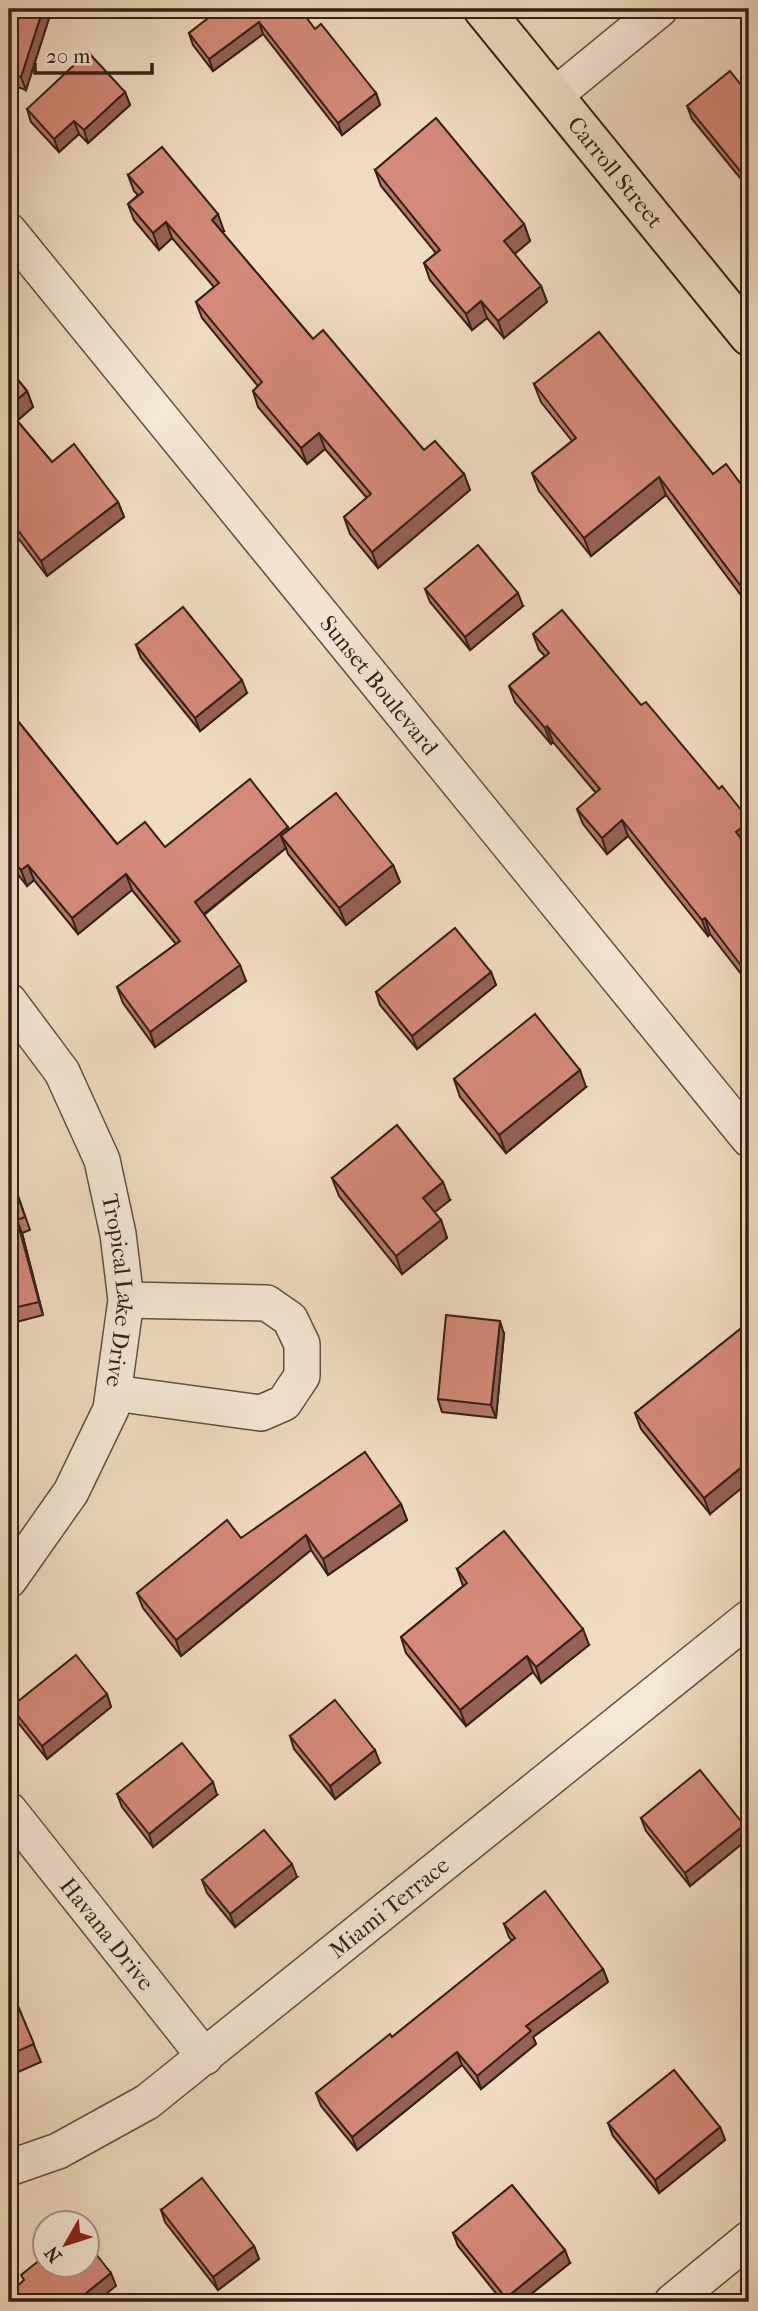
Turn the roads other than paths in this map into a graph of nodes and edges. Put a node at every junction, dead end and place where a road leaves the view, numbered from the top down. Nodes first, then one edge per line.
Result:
1 (483, 9) edge
2 (660, 9) edge
3 (554, 96) junction
4 (9, 230) edge
5 (749, 335) edge
6 (9, 1001) edge
7 (749, 1139) edge
8 (127, 1300) junction
9 (114, 1392) junction
10 (9, 1580) edge
11 (749, 1618) edge
12 (9, 1810) edge
13 (205, 2057) junction
14 (9, 2168) edge
15 (749, 2239) edge
16 (672, 2302) edge

1 - 3 main road, Carroll Street
2 - 3 street
3 - 5 main road, Carroll Street
4 - 7 street, Sunset Boulevard
6 - 8 street, Tropical Lake Drive
8 - 9 street, Tropical Lake Drive
8 - 9 street
9 - 10 street, Tropical Lake Drive
11 - 13 street, Miami Terrace
12 - 13 street, Havana Drive
13 - 14 street, Miami Terrace
15 - 16 street

